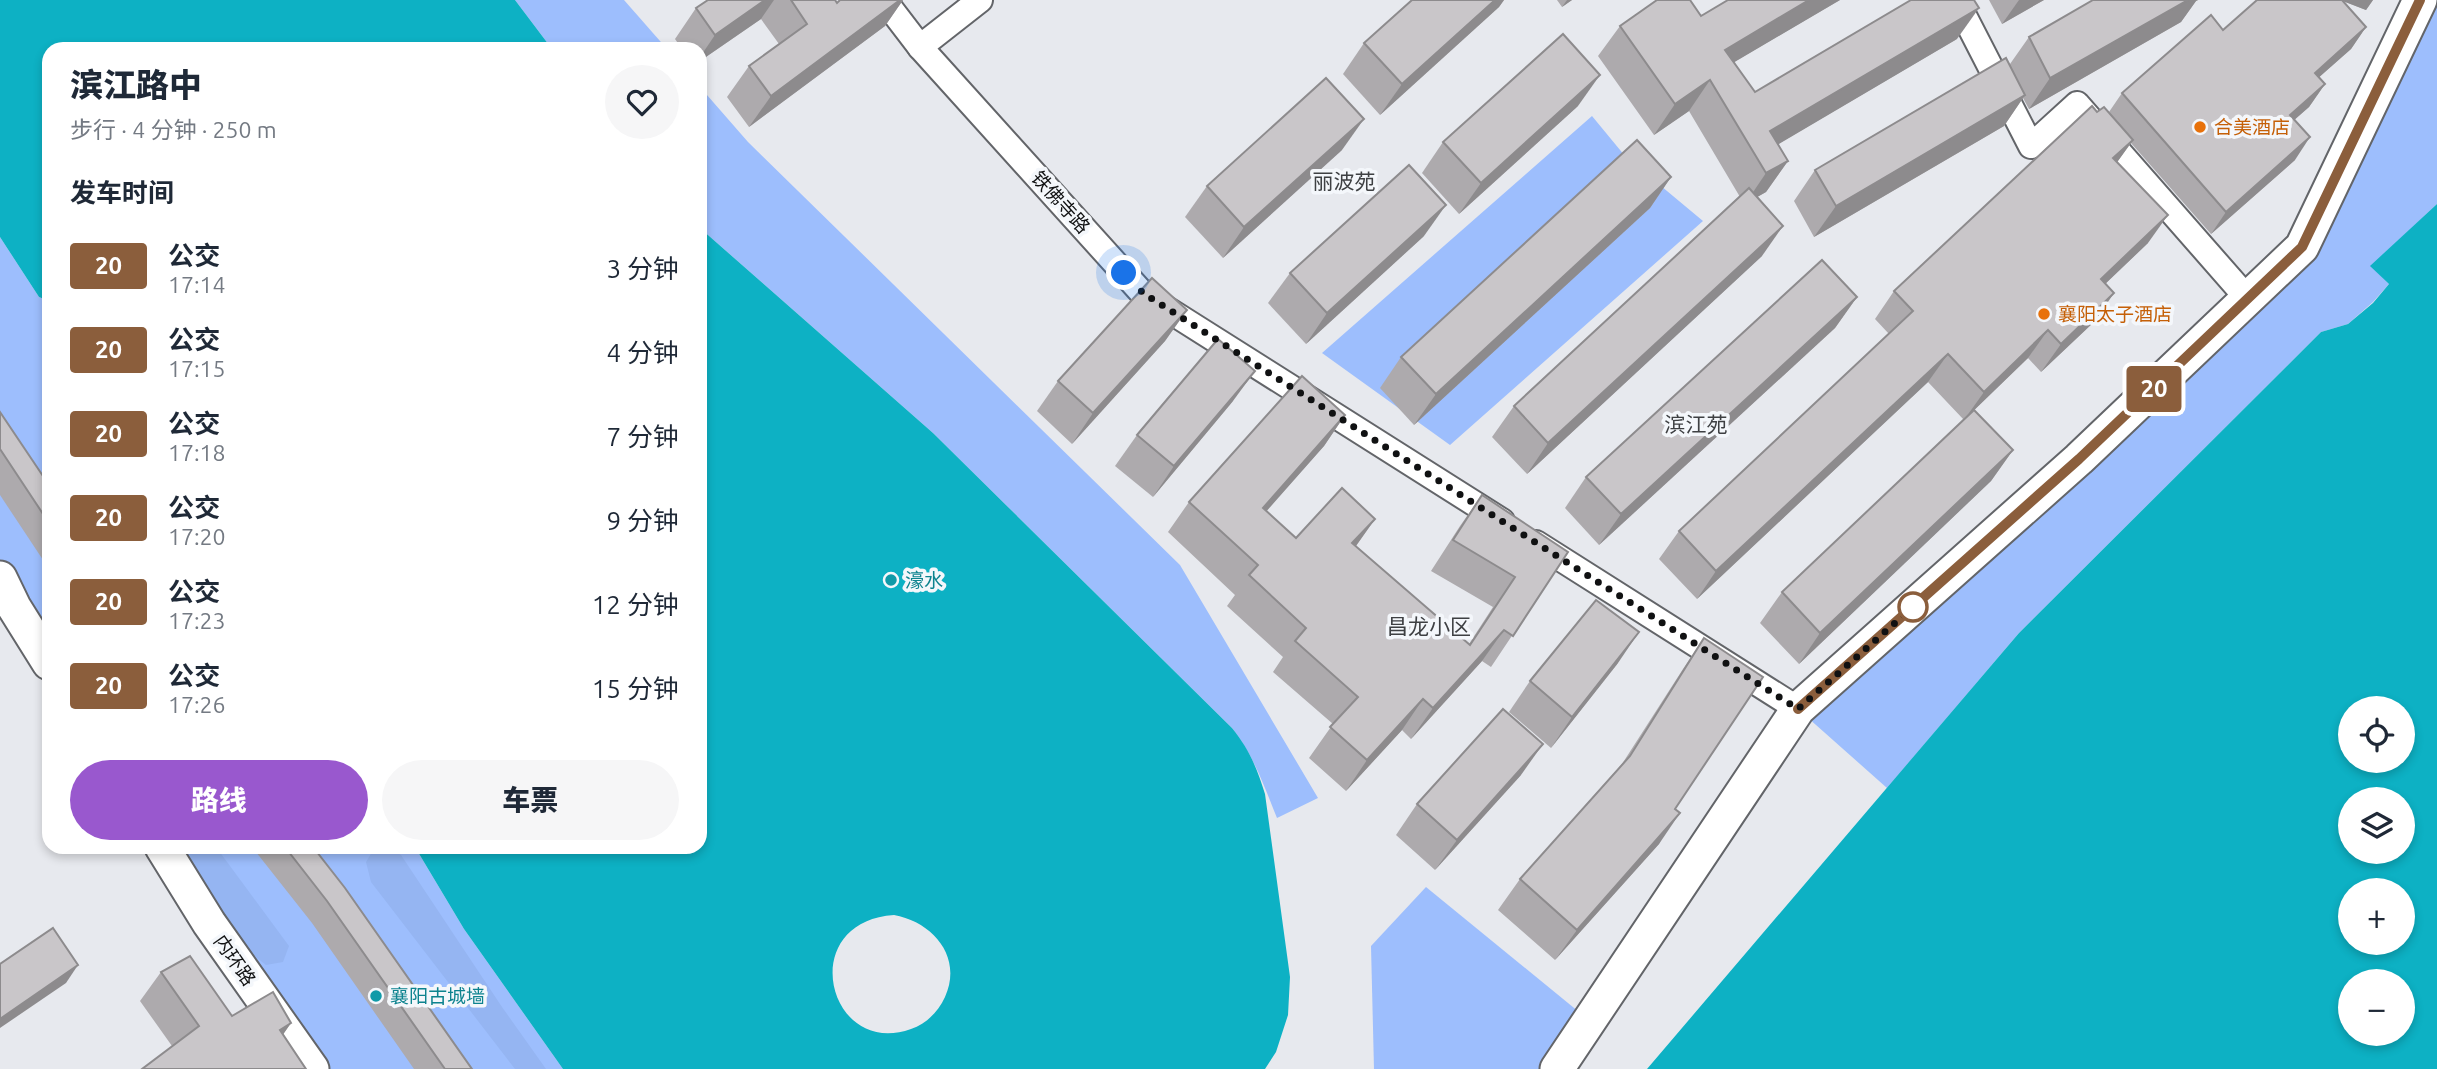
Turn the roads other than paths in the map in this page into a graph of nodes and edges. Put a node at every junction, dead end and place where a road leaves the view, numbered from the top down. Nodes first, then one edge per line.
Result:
1 (884, 0) edge
2 (980, 0) edge
3 (1956, 0) edge
4 (2420, 0) edge
5 (920, 47) junction
6 (2248, 299) junction
7 (0, 578) edge
8 (42, 652) edge
9 (1798, 709) junction
10 (166, 854) edge
11 (312, 1069) edge
12 (1557, 1069) edge

1 - 5 street, 铁佛寺路
2 - 5 street
3 - 6 street
4 - 6 street
5 - 9 street, 铁佛寺路
6 - 9 street
7 - 8 street
9 - 12 street
10 - 11 street, 内环路

